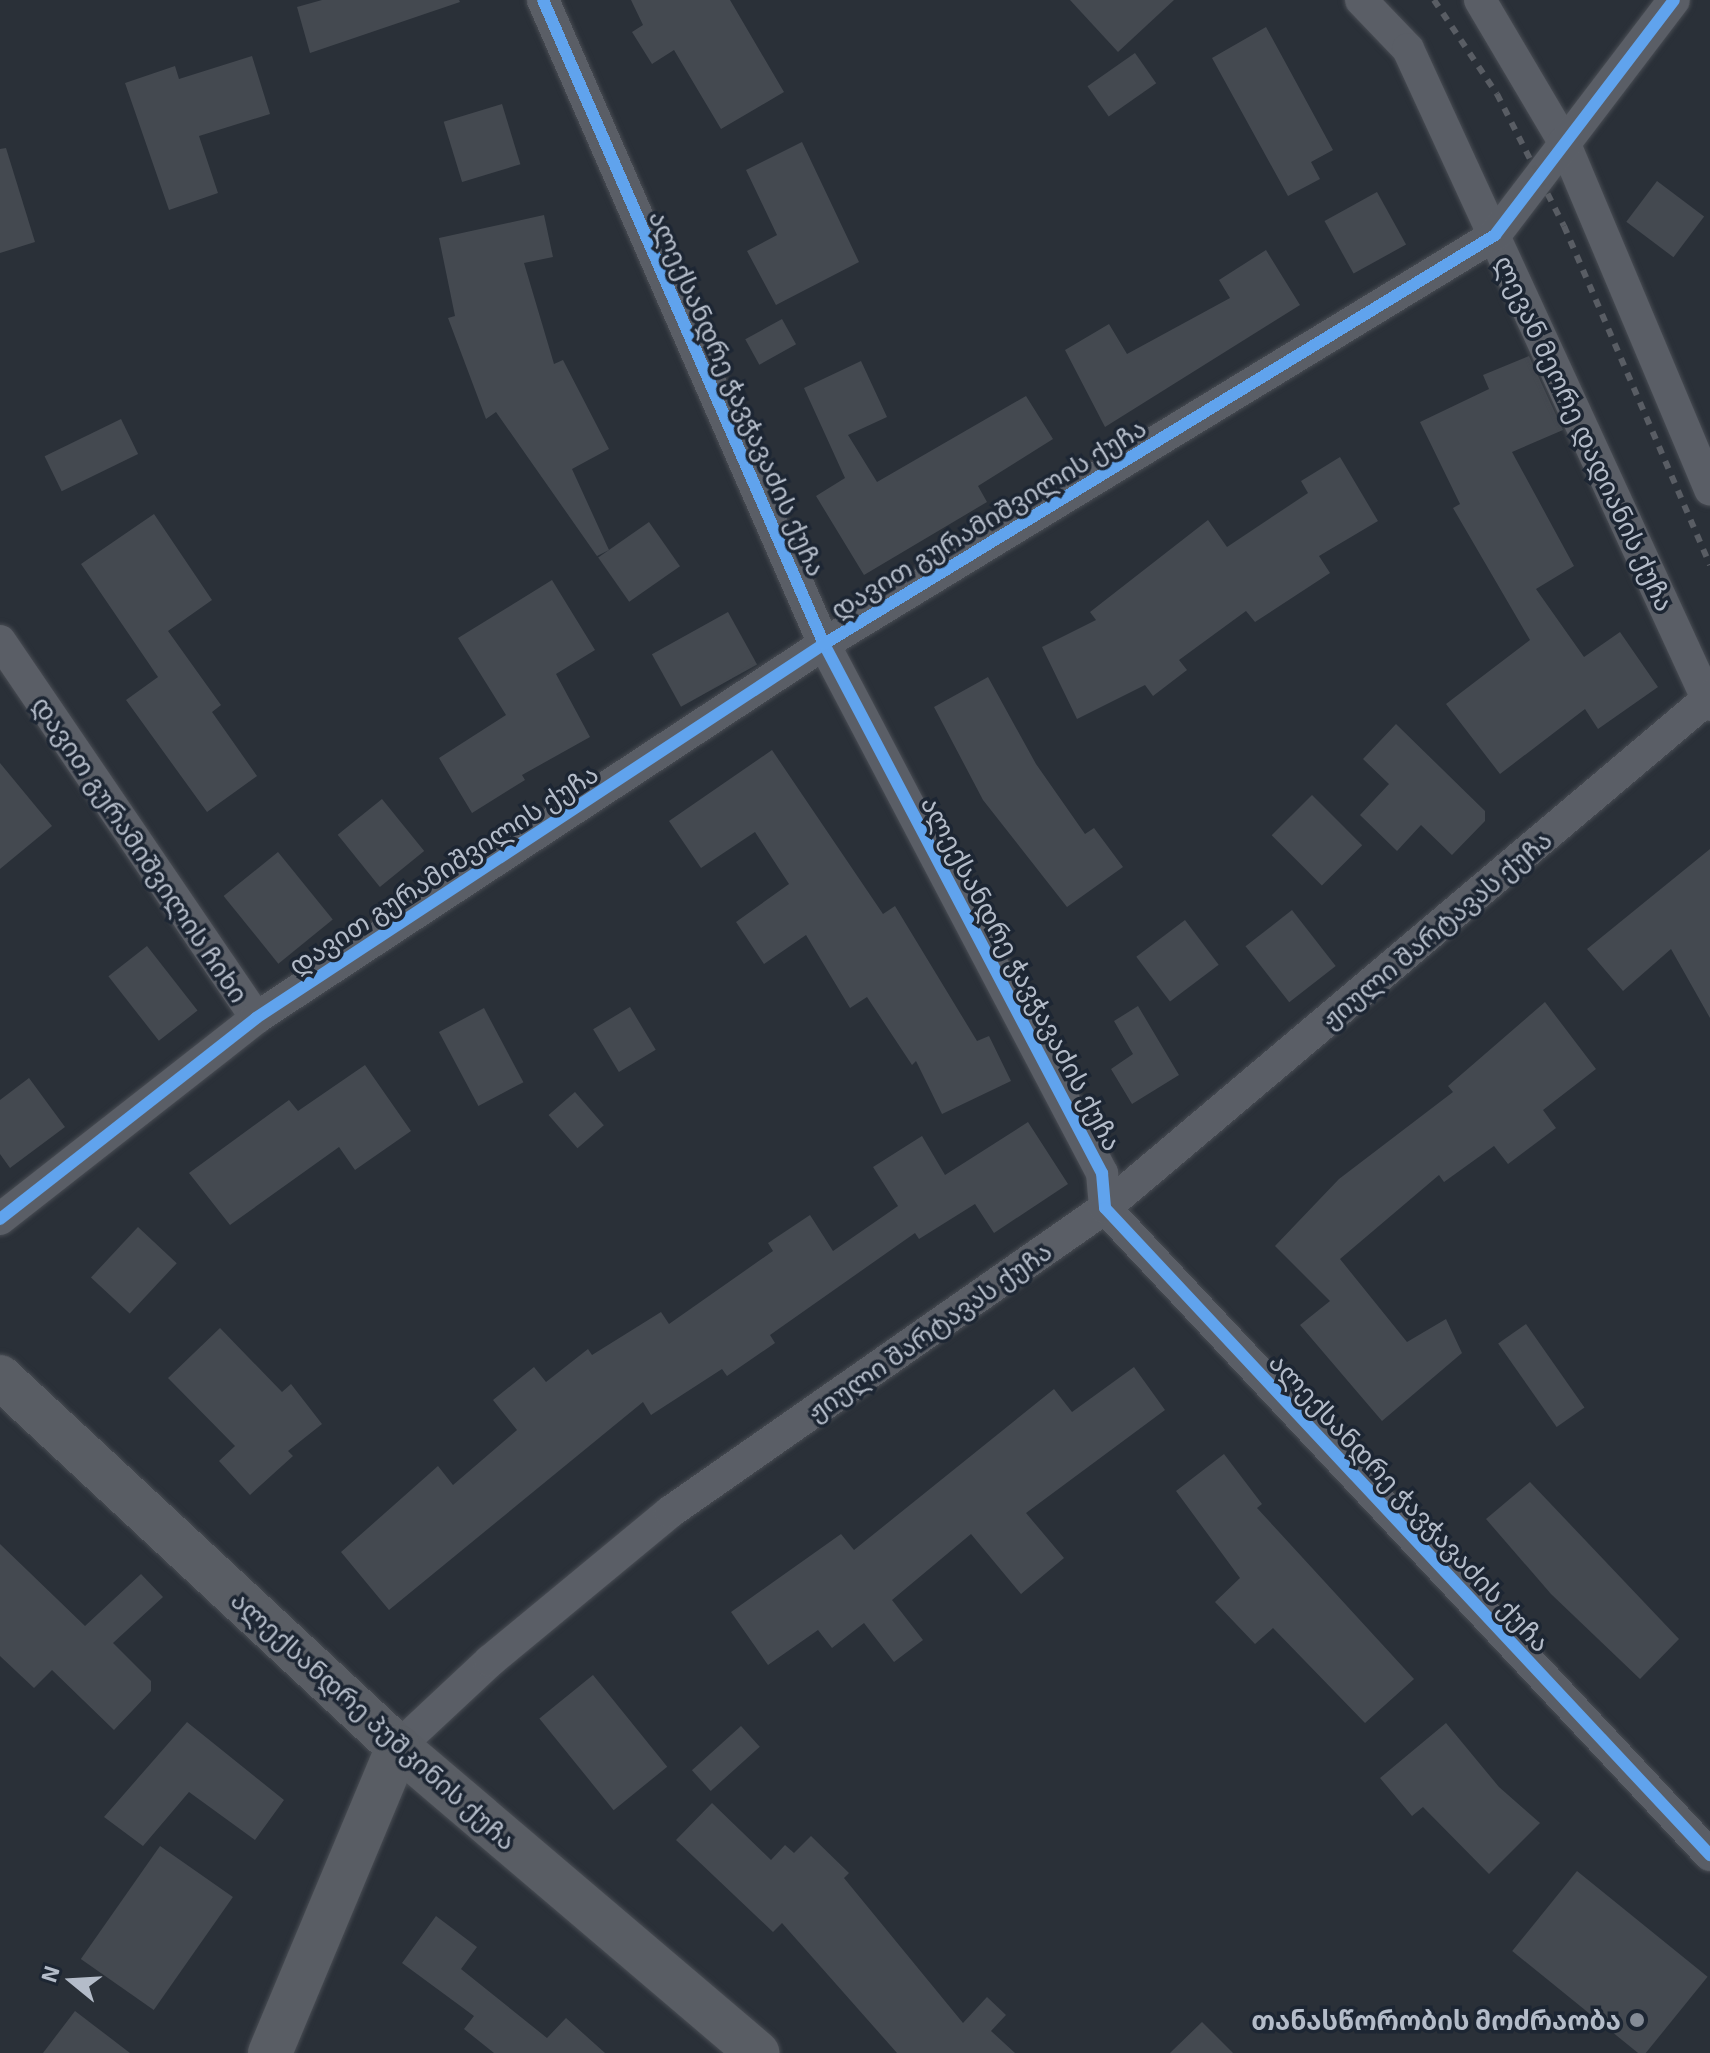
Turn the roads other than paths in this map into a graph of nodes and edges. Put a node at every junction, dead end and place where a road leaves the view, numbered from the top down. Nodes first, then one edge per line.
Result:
1 (543, 0) edge
2 (1361, 0) edge
3 (1480, 0) edge
4 (1674, 0) edge
5 (1564, 142) junction
6 (1495, 235) junction
7 (1710, 490) edge
8 (0, 641) edge
9 (824, 644) junction
10 (1709, 701) edge
11 (256, 1018) junction
12 (1105, 1208) junction
13 (0, 1219) edge
14 (0, 1377) edge
15 (398, 1747) junction
16 (1710, 1855) edge
17 (270, 2053) edge
18 (757, 2053) edge

1 - 9 street, ალექსანდრე ჭავჭავაძის ქუჩა
2 - 6 street, ლევან მეორე დადიანის ქუჩა
3 - 5 street
4 - 5 street, დავით გურამიშვილის ქუჩა
5 - 6 street, დავით გურამიშვილის ქუჩა
5 - 7 street
6 - 9 street, დავით გურამიშვილის ქუჩა
6 - 10 street, ლევან მეორე დადიანის ქუჩა
8 - 11 street, დავით გურამიშვილის ჩიხი
9 - 11 street, დავით გურამიშვილის ქუჩა
9 - 12 street, ალექსანდრე ჭავჭავაძის ქუჩა
10 - 12 street, ჟიული შარტავას ქუჩა
11 - 13 street, დავით გურამიშვილის ქუჩა
12 - 15 street, ჟიული შარტავას ქუჩა
12 - 16 street, ალექსანდრე ჭავჭავაძის ქუჩა
14 - 15 street, ალექსანდრე პუშკინის ქუჩა
15 - 17 street, ჟიული შარტავას ქუჩა
15 - 18 street, ალექსანდრე პუშკინის ქუჩა

